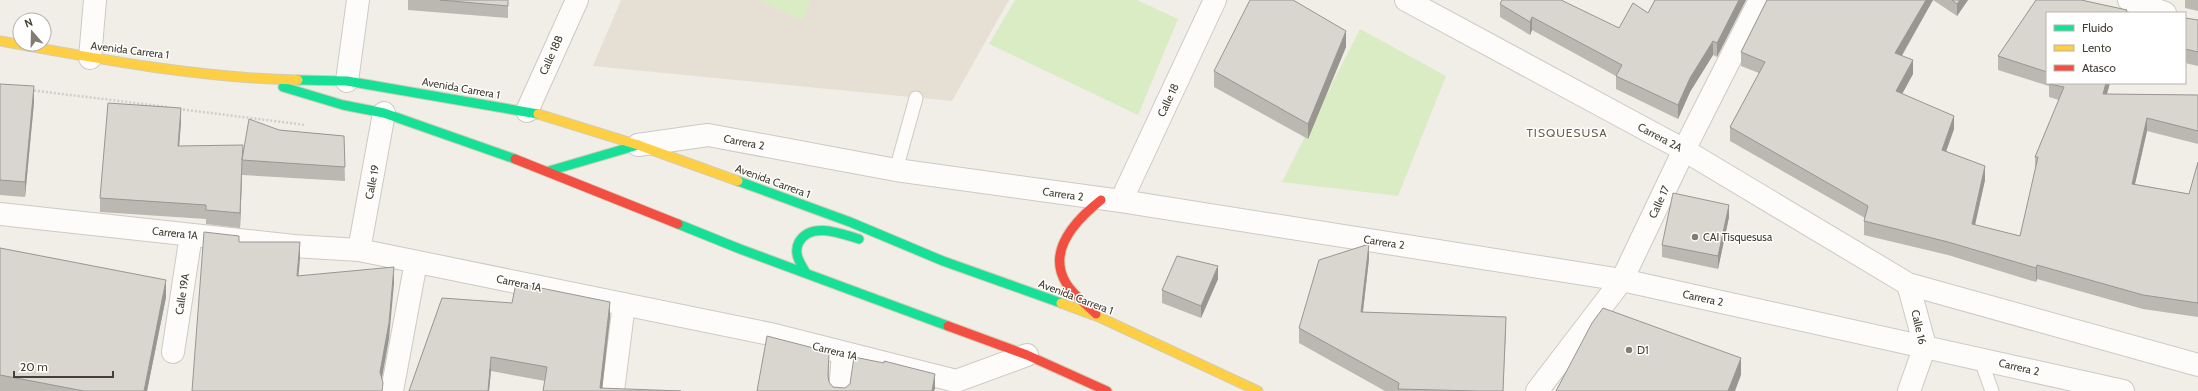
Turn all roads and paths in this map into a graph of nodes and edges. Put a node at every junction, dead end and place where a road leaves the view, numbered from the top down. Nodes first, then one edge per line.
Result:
1 (95, 0) edge
2 (358, 0) edge
3 (577, 0) edge
4 (1215, 0) edge
5 (1406, 0) edge
6 (1760, 0) edge
7 (2129, 0) edge
8 (2162, 12) edge
9 (0, 41) edge
10 (90, 58) junction
11 (257, 79) junction
12 (347, 81) junction
13 (24, 89) edge
14 (916, 98) dead end
15 (527, 111) junction
16 (384, 114) junction
17 (309, 126) dead end
18 (638, 145) junction
19 (1684, 150) junction
20 (896, 170) junction
21 (549, 171) junction
22 (1111, 200) junction
23 (0, 214) edge
24 (191, 235) junction
25 (359, 250) junction
26 (943, 261) junction
27 (416, 262) junction
28 (806, 273) junction
29 (1622, 280) junction
30 (1908, 284) junction
31 (624, 304) junction
32 (1099, 317) junction
33 (1925, 346) junction
34 (173, 352) dead end
35 (843, 354) junction
36 (1027, 355) junction
37 (1980, 358) junction
38 (2198, 365) edge
39 (392, 391) edge
40 (613, 391) edge
41 (840, 391) edge
42 (1107, 391) edge
43 (1258, 391) edge
44 (1537, 391) edge
45 (1909, 391) edge
46 (1992, 391) edge
47 (2123, 391) edge

1 - 10 street
2 - 12 street
3 - 15 street, Calle 18B
4 - 22 street, Calle 18
5 - 19 street, Carrera 2A
6 - 19 street, Calle 17
7 - 8 street
9 - 10 main road, Avenida Carrera 1
10 - 11 main road, Avenida Carrera 1
11 - 12 main road, Avenida Carrera 1
11 - 16 main road, Avenida Carrera 1
12 - 15 main road, Avenida Carrera 1
13 - 17 path
14 - 20 lane
15 - 18 main road, Avenida Carrera 1
16 - 21 main road, Avenida Carrera 1
16 - 25 street, Calle 19
18 - 20 street, Carrera 2
18 - 21 main road
18 - 26 main road, Avenida Carrera 1
19 - 29 street, Calle 17
19 - 30 street, Carrera 2A
20 - 22 street, Carrera 2
21 - 28 main road, Avenida Carrera 1
22 - 29 street, Carrera 2
22 - 32 main road
23 - 24 street, Carrera 1A
24 - 25 street, Carrera 1A
24 - 34 street, Calle 19A
25 - 27 street, Carrera 1A
26 - 28 main road
26 - 32 main road, Avenida Carrera 1
27 - 31 street, Carrera 1A
27 - 39 street
28 - 36 main road, Avenida Carrera 1
29 - 33 street, Carrera 2
29 - 44 street, Calle 17
30 - 33 street, Calle 16
30 - 38 street
31 - 35 street, Carrera 1A
31 - 40 street
32 - 43 main road, Avenida Carrera 1
33 - 37 street, Carrera 2
33 - 45 street, Calle 16
35 - 36 street, Carrera 1A
35 - 41 street
36 - 42 main road, Avenida Carrera 1
37 - 46 lane
37 - 47 street, Carrera 2

